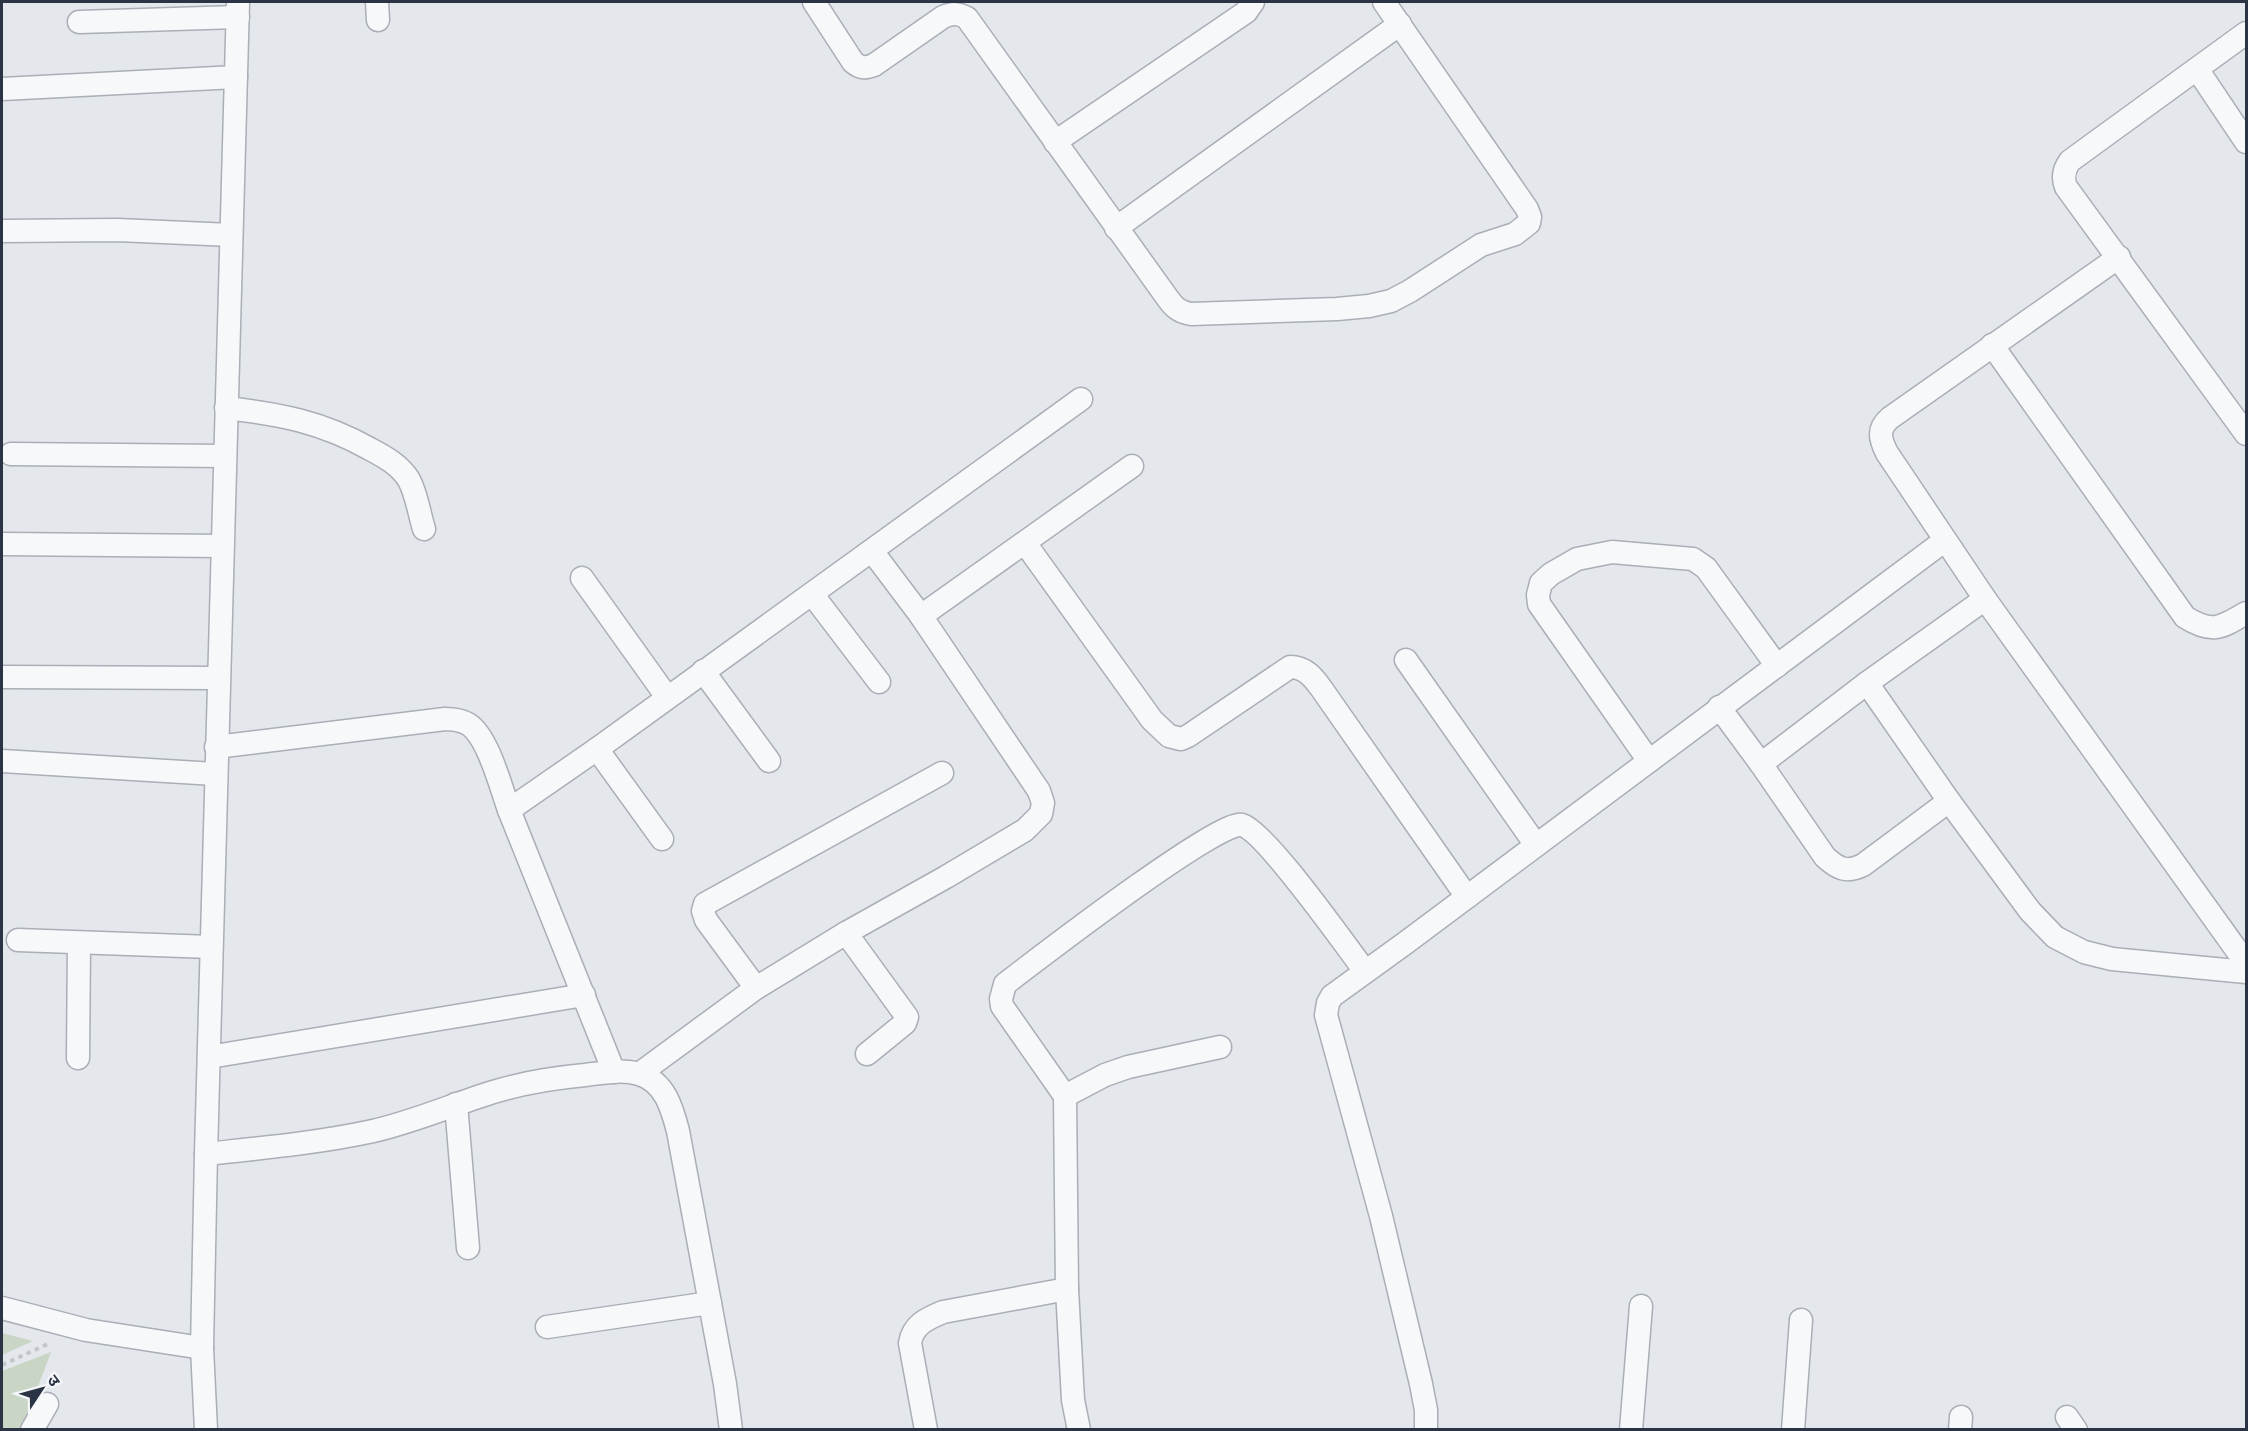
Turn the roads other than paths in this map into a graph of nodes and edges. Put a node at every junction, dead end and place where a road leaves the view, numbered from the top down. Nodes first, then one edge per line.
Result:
1 (814, 2) edge
2 (1253, 2) edge
3 (1384, 2) edge
4 (238, 9) edge
5 (78, 22) dead end
6 (1400, 24) junction
7 (2247, 33) edge
8 (2196, 69) junction
9 (236, 77) junction
10 (2, 89) edge
11 (1055, 142) junction
12 (2247, 142) edge
13 (1116, 228) junction
14 (2, 231) edge
15 (231, 235) junction
16 (2119, 257) junction
17 (1992, 345) junction
18 (1081, 399) dead end
19 (226, 408) junction
20 (2247, 434) edge
21 (11, 454) dead end
22 (225, 456) junction
23 (1132, 466) dead end
24 (424, 528) dead end
25 (1944, 541) junction
26 (1025, 543) junction
27 (2, 544) edge
28 (222, 546) junction
29 (872, 551) junction
30 (582, 578) dead end
31 (812, 594) junction
32 (1985, 600) junction
33 (2247, 613) edge
34 (921, 616) junction
35 (1406, 660) dead end
36 (1777, 666) junction
37 (703, 671) junction
38 (3, 677) edge
39 (218, 678) junction
40 (879, 682) dead end
41 (1867, 683) junction
42 (667, 697) junction
43 (1719, 707) junction
44 (216, 747) junction
45 (597, 749) junction
46 (769, 760) dead end
47 (2, 761) edge
48 (1648, 761) junction
49 (1761, 764) junction
50 (942, 773) dead end
51 (215, 774) junction
52 (1949, 801) junction
53 (509, 810) junction
54 (662, 839) dead end
55 (1536, 845) junction
56 (1467, 897) junction
57 (846, 933) junction
58 (18, 940) dead end
59 (79, 942) junction
60 (211, 947) junction
61 (2247, 963) edge
62 (1365, 971) junction
63 (2247, 972) edge
64 (756, 988) junction
65 (584, 996) junction
66 (1220, 1047) dead end
67 (867, 1054) dead end
68 (208, 1057) junction
69 (78, 1058) dead end
70 (614, 1072) junction
71 (639, 1074) junction
72 (1065, 1096) junction
73 (456, 1104) junction
74 (206, 1154) junction
75 (468, 1248) dead end
76 (1067, 1289) junction
77 (710, 1303) junction
78 (1641, 1306) dead end
79 (2, 1308) edge
80 (1801, 1320) dead end
81 (547, 1327) dead end
82 (202, 1348) junction
83 (46, 1404) dead end
84 (32, 1430) edge
85 (206, 1430) edge
86 (730, 1430) edge
87 (926, 1430) edge
88 (1079, 1430) edge
89 (1426, 1430) edge
90 (1631, 1430) edge
91 (1793, 1430) edge

1 - 11 street
2 - 11 street
3 - 6 street
4 - 5 street
4 - 9 street
6 - 13 street
6 - 13 street
7 - 8 street
8 - 12 street
8 - 16 street
9 - 10 street
9 - 15 street
11 - 13 street
14 - 15 street
15 - 19 street
16 - 17 street
16 - 20 street
17 - 25 street
17 - 33 street
18 - 29 street
19 - 22 street
19 - 24 street
21 - 22 street
22 - 28 street
23 - 26 street
25 - 32 street
25 - 36 street
26 - 34 street
26 - 56 street
27 - 28 street
28 - 39 street
29 - 31 street
29 - 34 street
30 - 42 street
31 - 37 street
31 - 40 street
32 - 41 street
32 - 61 street
34 - 57 street
35 - 55 street
36 - 43 street
36 - 48 street
37 - 42 street
37 - 46 street
38 - 39 street
39 - 44 street
41 - 49 street
41 - 52 street
42 - 45 street
43 - 48 street
43 - 49 street
44 - 51 street
44 - 53 street
45 - 53 street
45 - 54 street
47 - 51 street
48 - 55 street
49 - 52 street
50 - 64 street
51 - 60 street
52 - 63 street
53 - 65 street
55 - 56 street
56 - 62 street
57 - 64 street
57 - 67 street
58 - 59 street
59 - 60 street
59 - 69 street
60 - 68 street
62 - 72 street
62 - 89 street
64 - 71 street
65 - 68 street
65 - 70 street
66 - 72 street
68 - 74 street
70 - 71 street
70 - 73 street
71 - 77 street
72 - 76 street
73 - 74 street
73 - 75 street
74 - 82 street
76 - 87 street
76 - 88 street
77 - 81 street
77 - 86 street
78 - 90 street
79 - 82 street
80 - 91 street
82 - 85 street
83 - 84 street

